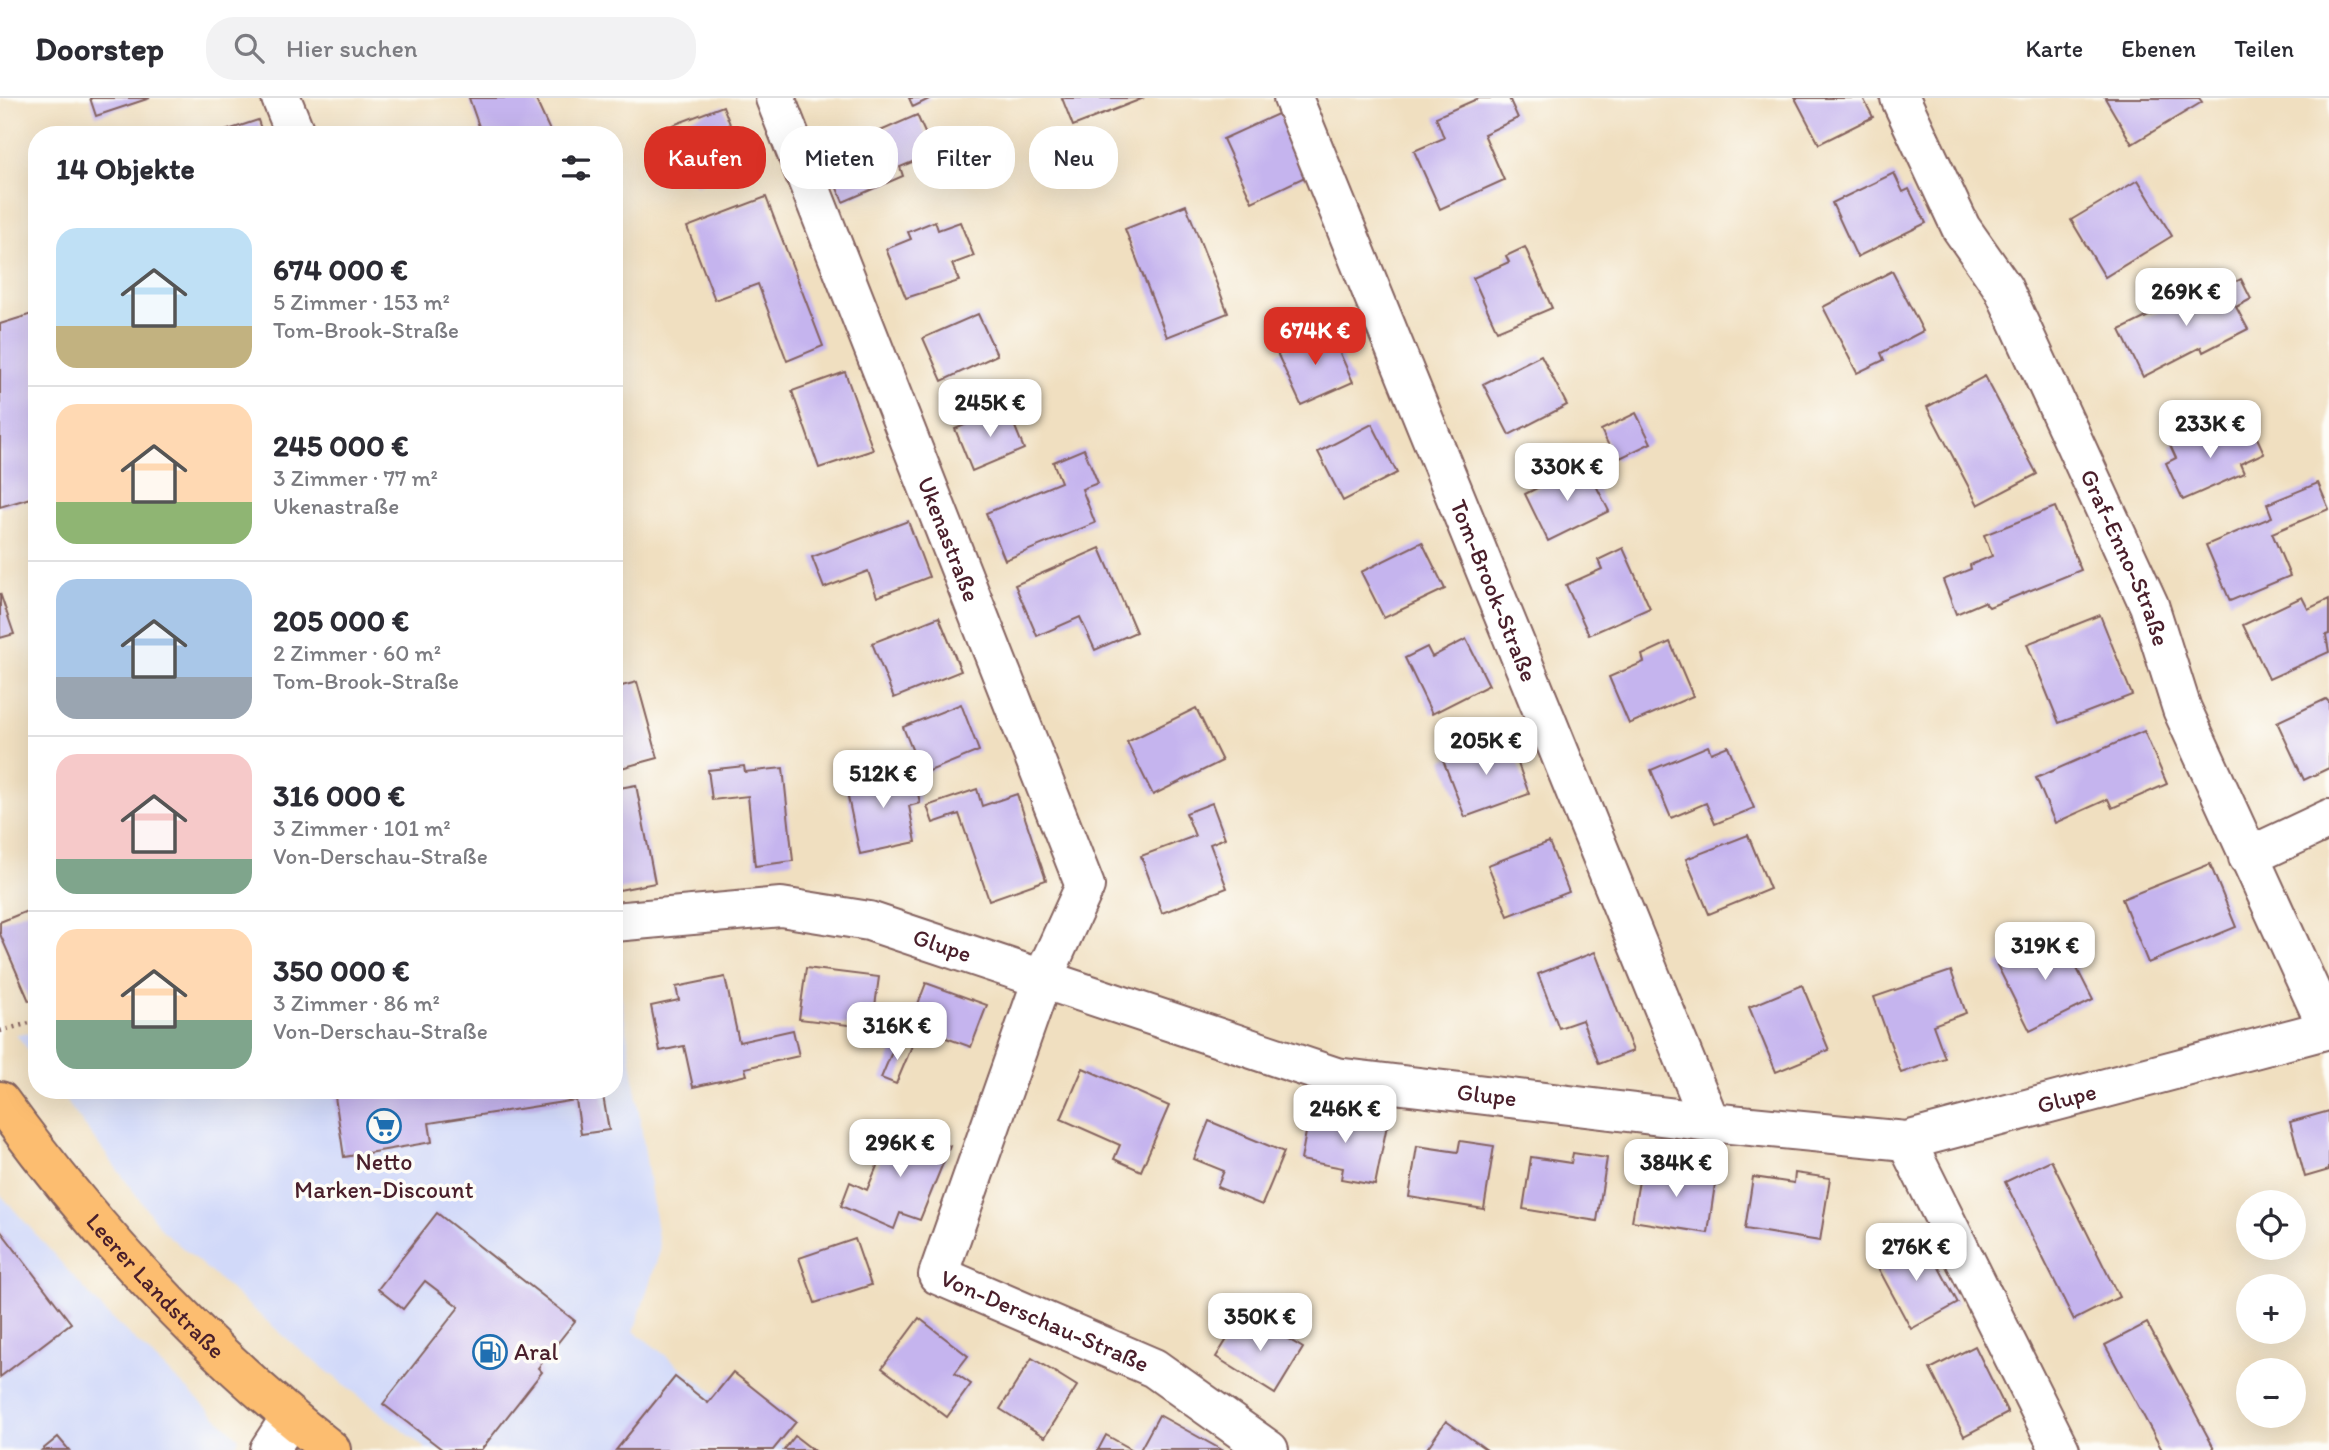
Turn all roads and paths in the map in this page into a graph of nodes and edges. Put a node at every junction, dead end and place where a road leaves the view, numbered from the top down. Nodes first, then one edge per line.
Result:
1 (281, 98) edge
2 (775, 98) edge
3 (1293, 98) edge
4 (1900, 98) edge
5 (292, 126) edge
6 (2329, 819) edge
7 (2248, 857) junction
8 (623, 921) edge
9 (1042, 980) junction
10 (28, 1023) edge
11 (2328, 1029) edge
12 (0, 1031) edge
13 (0, 1101) edge
14 (1710, 1122) junction
15 (1906, 1141) junction
16 (290, 1418) junction
17 (269, 1450) edge
18 (331, 1450) edge
19 (1269, 1450) edge
20 (2060, 1450) edge

1 - 5 street
2 - 9 street, Ukenastraße
3 - 14 street, Tom-Brook-Straße
4 - 7 street, Graf-Enno-Straße
6 - 7 street
7 - 11 street, Graf-Enno-Straße
8 - 9 street, Glupe
9 - 14 street, Glupe
9 - 19 street, Von-Derschau-Straße
10 - 12 path
11 - 15 street, Glupe
13 - 16 main road, Leerer Landstraße
14 - 15 street, Glupe
15 - 20 street
16 - 17 street
16 - 18 main road, Leerer Landstraße

